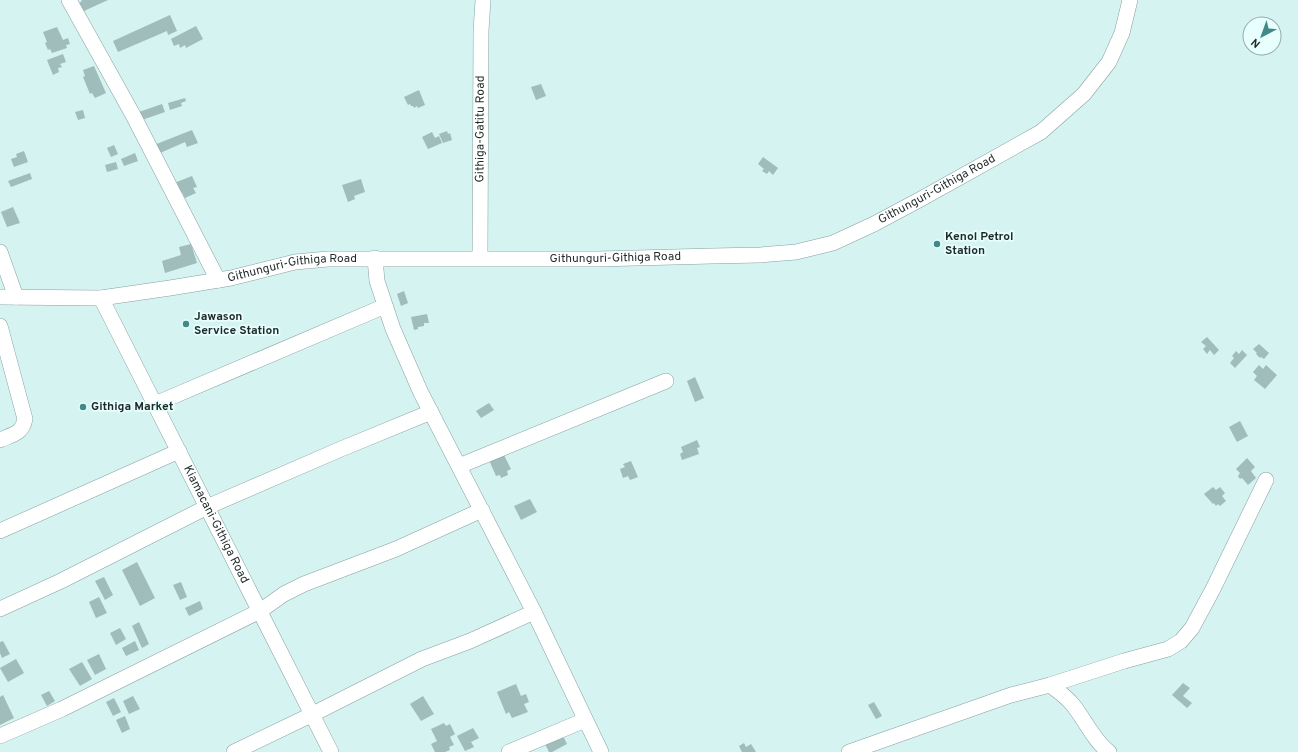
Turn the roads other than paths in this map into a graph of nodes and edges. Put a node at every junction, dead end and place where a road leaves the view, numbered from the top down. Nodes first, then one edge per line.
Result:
1 (69, 0) edge
2 (483, 0) edge
3 (1130, 0) edge
4 (0, 252) edge
5 (375, 258) junction
6 (480, 258) junction
7 (218, 280) junction
8 (0, 297) edge
9 (16, 297) junction
10 (101, 298) junction
11 (385, 306) junction
12 (0, 326) edge
13 (666, 380) dead end
14 (155, 404) junction
15 (431, 412) junction
16 (0, 440) edge
17 (179, 451) junction
18 (459, 466) junction
19 (1266, 480) dead end
20 (207, 507) junction
21 (482, 510) junction
22 (0, 531) edge
23 (0, 610) edge
24 (260, 611) junction
25 (534, 612) junction
26 (1050, 684) junction
27 (313, 714) junction
28 (585, 720) junction
29 (0, 736) edge
30 (234, 752) edge
31 (331, 752) edge
32 (509, 752) edge
33 (601, 752) edge
34 (849, 752) edge
35 (1109, 752) edge

1 - 7 street
2 - 6 street, Githiga-Gatitu Road
3 - 6 street, Githunguri-Githiga Road
4 - 9 street
5 - 6 street, Githunguri-Githiga Road
5 - 7 street, Githunguri-Githiga Road
5 - 11 street
7 - 10 street, Githunguri-Githiga Road
8 - 9 street, Githunguri-Githiga Road
9 - 10 street, Githunguri-Githiga Road
10 - 14 street, Kiamacani-Githiga Road
11 - 14 street
11 - 15 street
12 - 16 street
13 - 18 street
14 - 17 street, Kiamacani-Githiga Road
15 - 18 street
15 - 20 street
17 - 20 street, Kiamacani-Githiga Road
17 - 22 street
18 - 21 street
19 - 26 street
20 - 23 street
20 - 24 street, Kiamacani-Githiga Road
21 - 24 street
21 - 25 street
24 - 27 street, Kiamacani-Githiga Road
24 - 29 street
25 - 27 street
25 - 28 street
26 - 34 street
26 - 35 street
27 - 30 street
27 - 31 street, Kiamacani-Githiga Road
28 - 32 street
28 - 33 street

